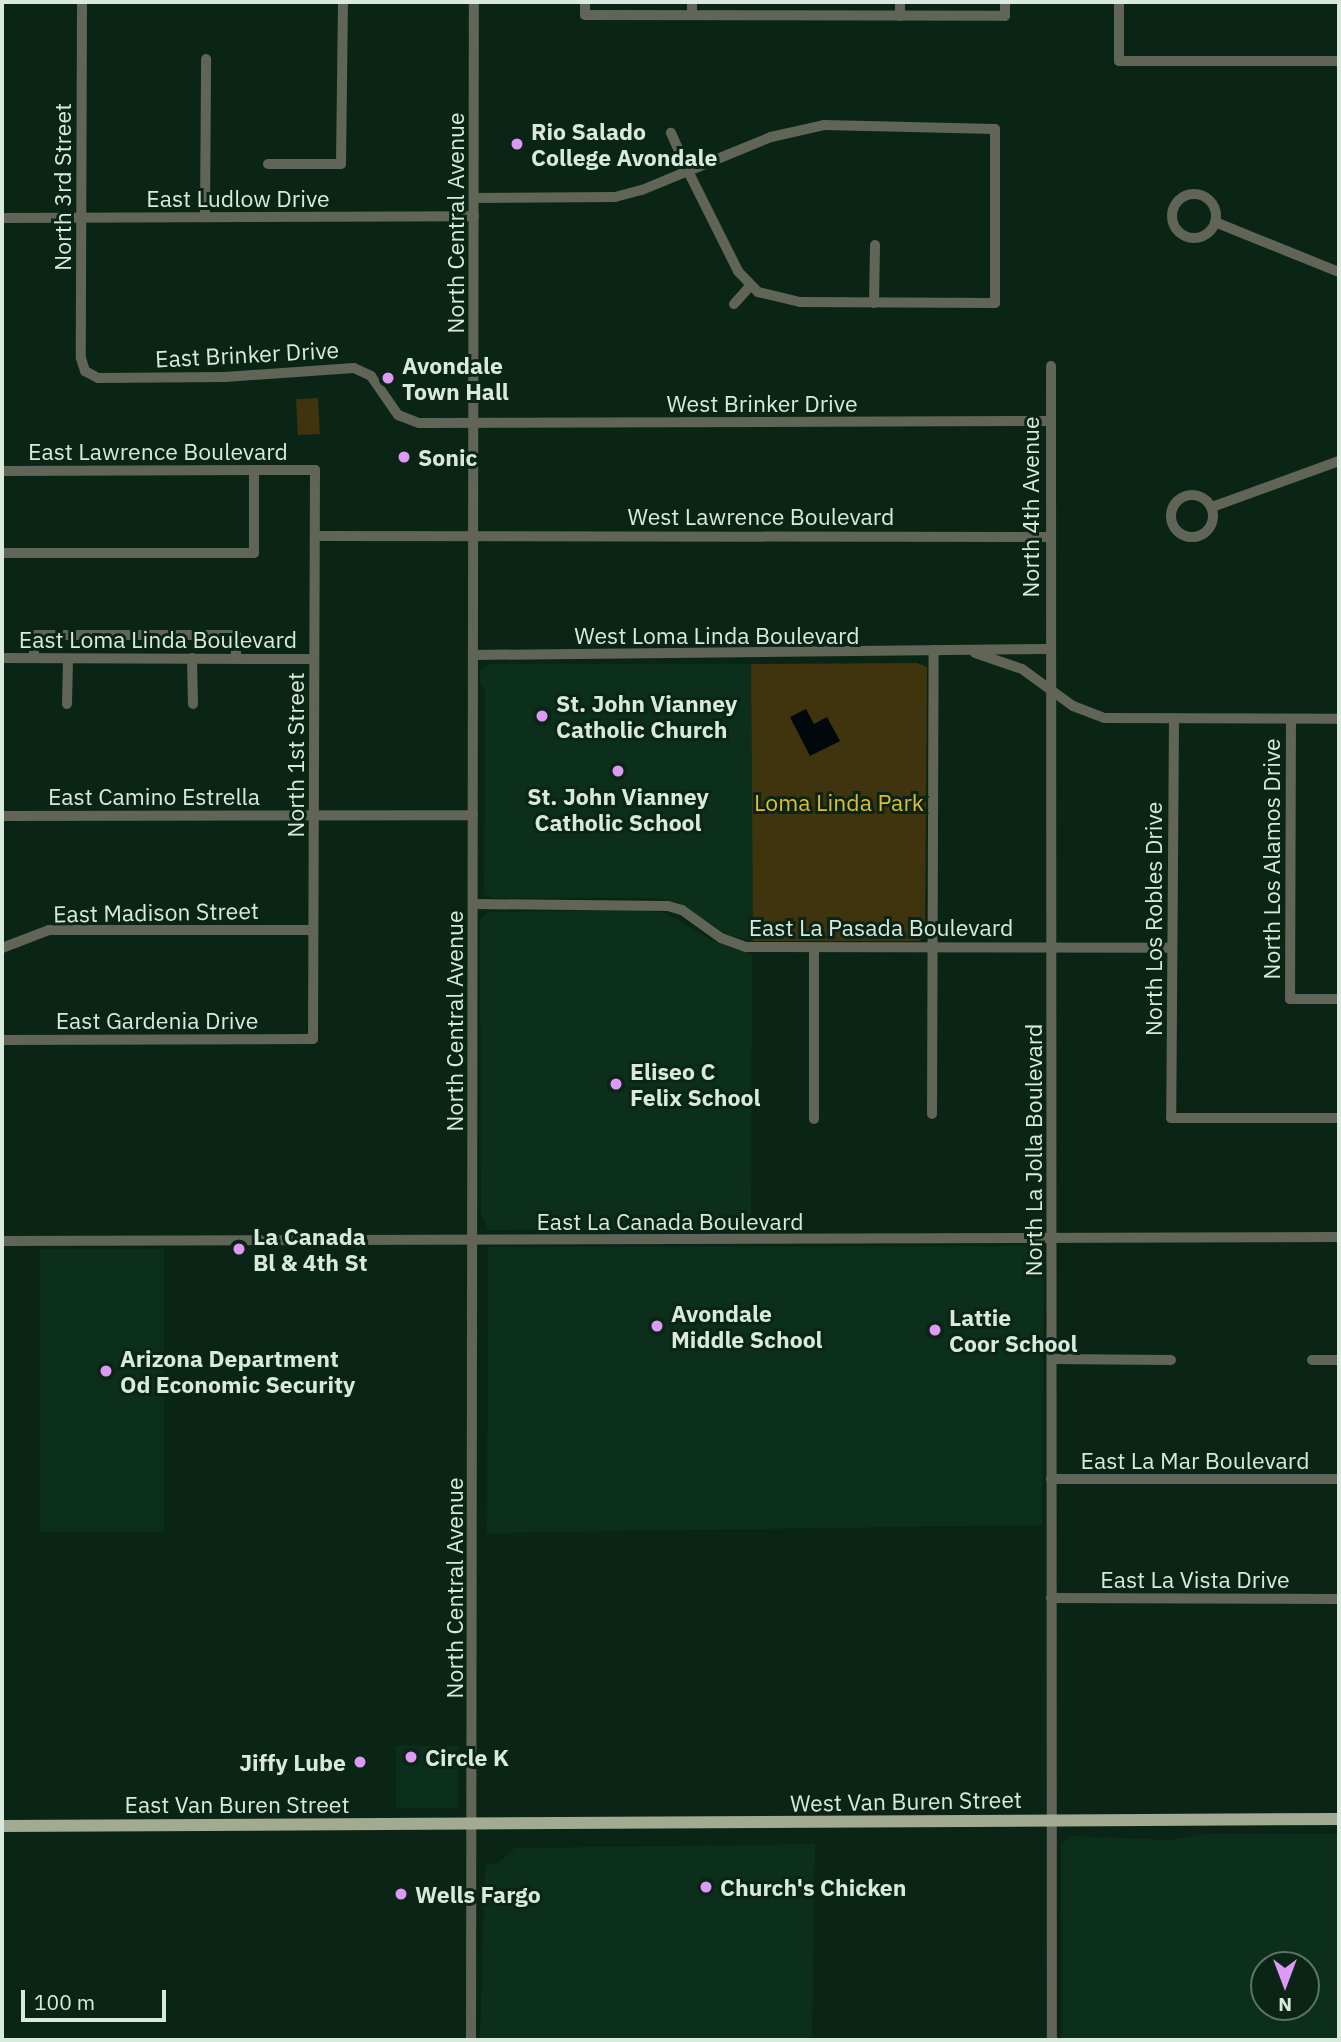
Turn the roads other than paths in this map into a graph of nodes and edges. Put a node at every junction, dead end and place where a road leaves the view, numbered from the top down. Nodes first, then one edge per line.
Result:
1 (82, 2) edge
2 (343, 2) edge
3 (474, 2) edge
4 (585, 2) edge
5 (692, 2) edge
6 (900, 2) edge
7 (1005, 2) edge
8 (1119, 2) edge
9 (692, 15) junction
10 (900, 16) junction
11 (206, 58) dead end
12 (1339, 61) edge
13 (671, 133) dead end
14 (268, 164) dead end
15 (688, 171) junction
16 (474, 198) junction
17 (474, 216) junction
18 (205, 217) junction
19 (2, 218) edge
20 (80, 218) junction
21 (1215, 222) junction
22 (875, 245) dead end
23 (1339, 272) edge
24 (750, 286) junction
25 (874, 303) junction
26 (734, 304) dead end
27 (1051, 366) dead end
28 (85, 371) joint
29 (1050, 421) junction
30 (474, 423) junction
31 (1339, 461) edge
32 (254, 470) junction
33 (315, 470) joint
34 (2, 471) edge
35 (1212, 507) junction
36 (473, 534) junction
37 (315, 536) junction
38 (1049, 537) junction
39 (2, 553) edge
40 (961, 649) junction
41 (1049, 649) junction
42 (934, 650) junction
43 (474, 655) junction
44 (2, 658) edge
45 (34, 658) junction
46 (68, 659) junction
47 (192, 659) junction
48 (236, 659) junction
49 (314, 659) junction
50 (1054, 691) junction
51 (67, 704) dead end
52 (192, 704) dead end
53 (1174, 719) junction
54 (1291, 719) junction
55 (1339, 719) edge
56 (314, 815) junction
57 (474, 815) junction
58 (2, 816) edge
59 (474, 904) junction
60 (313, 930) junction
61 (2, 948) edge
62 (814, 948) junction
63 (932, 948) junction
64 (1053, 948) junction
65 (1172, 948) junction
66 (1339, 999) edge
67 (313, 1039) joint
68 (2, 1040) edge
69 (932, 1114) dead end
70 (1339, 1118) edge
71 (814, 1119) dead end
72 (1339, 1237) edge
73 (1052, 1238) junction
74 (472, 1240) junction
75 (2, 1241) edge
76 (1052, 1359) junction
77 (1171, 1360) dead end
78 (1312, 1360) dead end
79 (1339, 1360) edge
80 (1051, 1479) junction
81 (1339, 1479) edge
82 (1051, 1598) junction
83 (1339, 1599) edge
84 (1339, 1819) edge
85 (1050, 1820) junction
86 (472, 1825) junction
87 (2, 1826) edge
88 (471, 2040) edge
89 (1052, 2040) edge

1 - 20 street, North 3rd Street
2 - 14 street
3 - 16 street, North Central Avenue
4 - 9 street
5 - 9 street
6 - 10 street
7 - 10 street
8 - 12 street
9 - 10 street
11 - 18 street
13 - 15 street
15 - 16 street
15 - 24 street
15 - 25 street
16 - 17 street, North Central Avenue
17 - 18 street, East Ludlow Drive
17 - 30 street, North Central Avenue
18 - 20 street, East Ludlow Drive
19 - 20 street, East Ludlow Drive
20 - 28 street, North 3rd Street
21 - 21 street
21 - 23 street
22 - 25 street
24 - 25 street
24 - 26 street
27 - 29 street, North 4th Avenue
28 - 30 street, East Brinker Drive
29 - 30 street, West Brinker Drive
29 - 38 street, North 4th Avenue
30 - 36 street, North Central Avenue
31 - 35 street
32 - 33 street, East Lawrence Boulevard
32 - 34 street, East Lawrence Boulevard
32 - 39 street
33 - 37 street, North 1st Street
35 - 35 street
36 - 37 street
36 - 38 street, West Lawrence Boulevard
36 - 43 street, North Central Avenue
37 - 49 street, North 1st Street
38 - 41 street, North 4th Avenue
40 - 41 street, West Loma Linda Boulevard
40 - 42 street, West Loma Linda Boulevard
40 - 50 street, West Loma Linda Boulevard
41 - 50 street, North La Jolla Boulevard
42 - 43 street, West Loma Linda Boulevard
42 - 63 street
43 - 57 street, North Central Avenue
44 - 45 street, East Loma Linda Boulevard
45 - 46 street, East Loma Linda Boulevard
45 - 48 street
46 - 47 street, East Loma Linda Boulevard
46 - 51 street
47 - 48 street, East Loma Linda Boulevard
47 - 52 street
48 - 49 street, East Loma Linda Boulevard
49 - 56 street, North 1st Street
50 - 53 street, West Loma Linda Boulevard
50 - 64 street, North La Jolla Boulevard
53 - 54 street
53 - 65 street, North Los Robles Drive
54 - 55 street
54 - 66 street, North Los Alamos Drive
56 - 57 street, East Camino Estrella
56 - 58 street, East Camino Estrella
56 - 60 street, North 1st Street
57 - 59 street, North Central Avenue
59 - 62 street, East La Pasada Boulevard
59 - 74 street, North Central Avenue
60 - 61 street, East Madison Street
60 - 67 street, North 1st Street
62 - 63 street, East La Pasada Boulevard
62 - 71 street
63 - 64 street, East La Pasada Boulevard
63 - 69 street
64 - 65 street, East La Pasada Boulevard
64 - 73 street, North La Jolla Boulevard
65 - 70 street, North Los Robles Drive
67 - 68 street, East Gardenia Drive
72 - 73 street, East La Canada Boulevard
73 - 74 street, East La Canada Boulevard
73 - 76 street, North La Jolla Boulevard
74 - 75 street, East La Canada Boulevard
74 - 86 street, North Central Avenue
76 - 77 street
76 - 80 street, North La Jolla Boulevard
78 - 79 street
80 - 81 street, East La Mar Boulevard
80 - 82 street, North La Jolla Boulevard
82 - 83 street, East La Vista Drive
82 - 85 street, North La Jolla Boulevard
84 - 85 main road, West Van Buren Street
85 - 86 main road, West Van Buren Street
85 - 89 street, North La Jolla Boulevard
86 - 87 main road, East Van Buren Street
86 - 88 street, North Central Avenue

